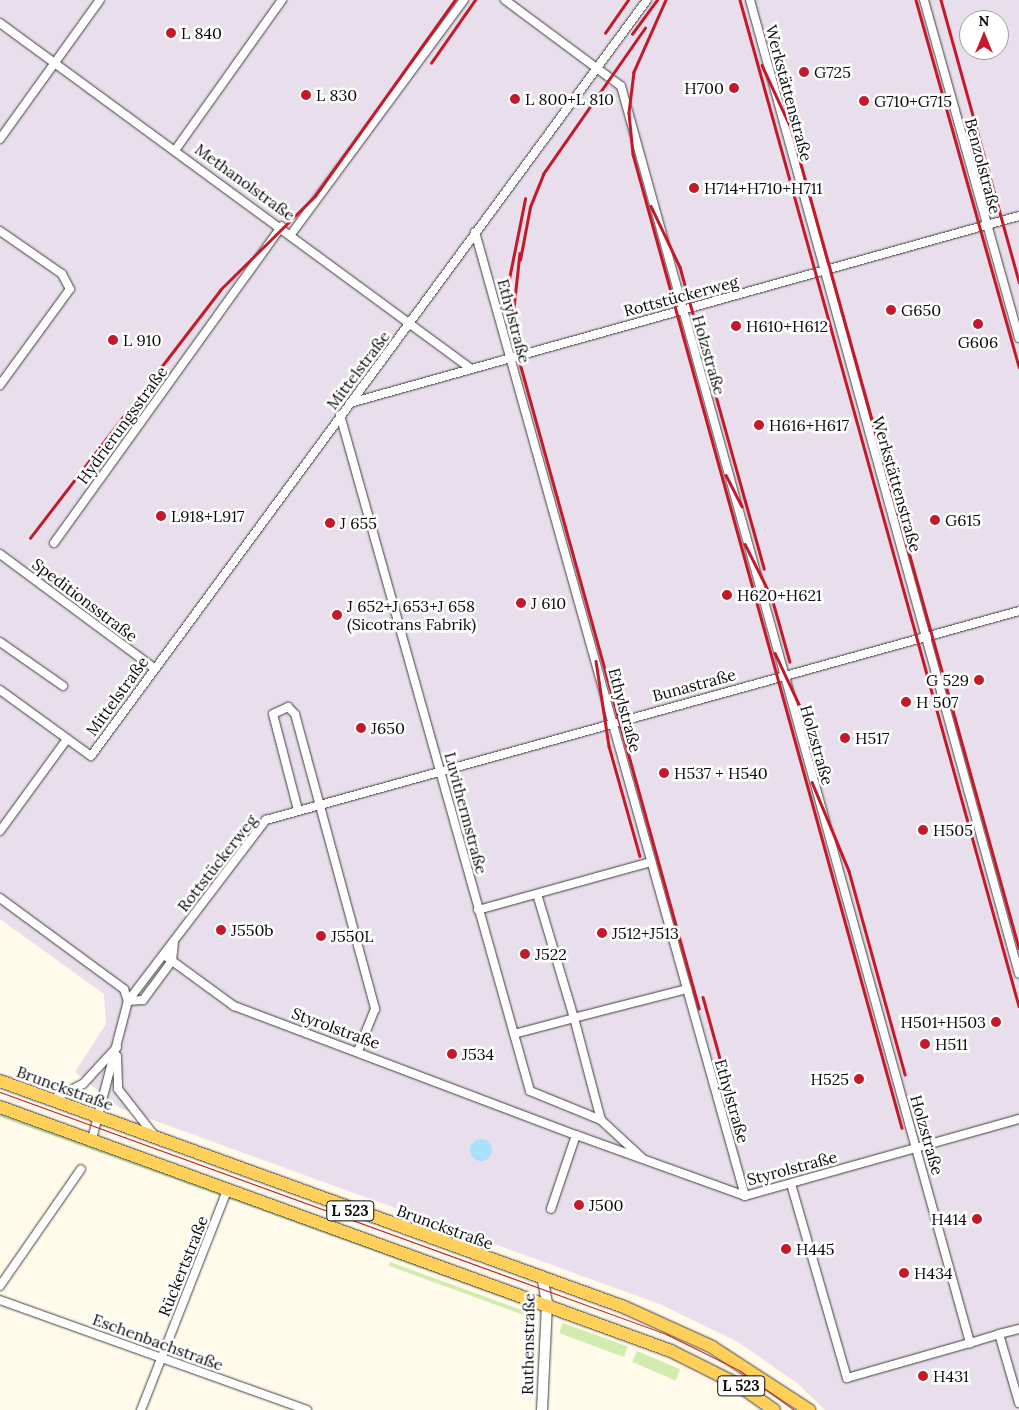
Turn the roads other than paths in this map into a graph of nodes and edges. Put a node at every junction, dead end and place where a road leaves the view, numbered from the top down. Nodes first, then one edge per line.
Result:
1 (100, 0) edge
2 (282, 0) edge
3 (464, 0) edge
4 (505, 0) edge
5 (647, 0) edge
6 (750, 0) edge
7 (924, 0) edge
8 (0, 23) edge
9 (55, 63) junction
10 (596, 68) junction
11 (0, 139) edge
12 (176, 149) junction
13 (1019, 216) edge
14 (985, 225) junction
15 (282, 226) junction
16 (0, 231) edge
17 (475, 232) junction
18 (292, 233) junction
19 (823, 272) junction
20 (682, 310) junction
21 (410, 322) junction
22 (1019, 338) edge
23 (511, 358) junction
24 (470, 368) junction
25 (0, 385) edge
26 (350, 403) junction
27 (340, 415) junction
28 (54, 543) dead end
29 (0, 554) edge
30 (1019, 611) edge
31 (925, 636) junction
32 (0, 642) edge
33 (154, 668) junction
34 (784, 675) junction
35 (63, 686) dead end
36 (0, 690) edge
37 (614, 722) junction
38 (67, 739) junction
39 (439, 769) junction
40 (319, 804) junction
41 (298, 810) junction
42 (0, 831) edge
43 (651, 862) junction
44 (537, 894) junction
45 (0, 898) edge
46 (478, 910) junction
47 (174, 941) junction
48 (164, 955) junction
49 (172, 962) junction
50 (1019, 974) edge
51 (687, 989) junction
52 (128, 1001) junction
53 (574, 1018) junction
54 (514, 1034) junction
55 (117, 1046) junction
56 (358, 1051) junction
57 (0, 1081) edge
58 (49, 1099) junction
59 (0, 1107) edge
60 (98, 1116) junction
61 (1019, 1119) edge
62 (601, 1120) junction
63 (576, 1136) junction
64 (92, 1139) junction
65 (158, 1140) junction
66 (916, 1149) junction
67 (642, 1158) junction
68 (81, 1169) dead end
69 (791, 1184) junction
70 (228, 1188) junction
71 (745, 1196) junction
72 (552, 1209) dead end
73 (543, 1280) junction
74 (0, 1286) edge
75 (0, 1300) edge
76 (547, 1303) junction
77 (1019, 1329) edge
78 (999, 1334) junction
79 (970, 1342) junction
80 (161, 1358) junction
81 (1019, 1403) edge
82 (141, 1410) edge
83 (307, 1410) edge
84 (542, 1410) edge
85 (774, 1410) edge
86 (809, 1410) edge

1 - 9 street
2 - 12 street
3 - 18 street
4 - 10 street, Holzstraße
5 - 10 street, Mittelstraße
6 - 19 street, Werkstättenstraße
7 - 14 street, Benzolstraße
8 - 9 street, Methanolstraße
9 - 11 street
9 - 12 street, Methanolstraße
10 - 17 street, Mittelstraße
10 - 20 street, Holzstraße
12 - 15 street, Methanolstraße
13 - 14 street, Rottstückerweg
14 - 19 street, Rottstückerweg
14 - 22 street, Benzolstraße
15 - 18 street, Methanolstraße
15 - 28 street, Hydrierungsstraße
16 - 25 street
17 - 21 street, Mittelstraße
17 - 23 street, Ethylstraße
18 - 21 street, Methanolstraße
19 - 20 street, Rottstückerweg
19 - 31 street, Werkstättenstraße
20 - 23 street, Rottstückerweg
20 - 34 street, Holzstraße
21 - 24 street, Methanolstraße
21 - 26 street, Mittelstraße
23 - 24 street, Rottstückerweg
23 - 37 street, Ethylstraße
24 - 26 street, Rottstückerweg
26 - 27 street, Mittelstraße
27 - 33 street, Mittelstraße
27 - 39 street, Luvithermstraße
29 - 33 street, Speditionsstraße
30 - 31 street, Bunastraße
31 - 34 street, Bunastraße
31 - 50 street, Werkstättenstraße
32 - 35 street
33 - 38 street, Mittelstraße
34 - 37 street, Bunastraße
34 - 66 street, Holzstraße
36 - 38 street
37 - 39 street, Bunastraße
37 - 43 street, Ethylstraße
38 - 42 street
39 - 40 street, Bunastraße
39 - 46 street, Luvithermstraße
40 - 41 street, Rottstückerweg
40 - 41 street
40 - 56 street
41 - 47 street, Rottstückerweg
43 - 44 street
43 - 51 street, Ethylstraße
44 - 46 street
44 - 53 street
45 - 52 street
46 - 54 street, Luvithermstraße
47 - 48 street, Rottstückerweg
47 - 49 street
48 - 49 street, Styrolstraße
48 - 52 street, Rottstückerweg
49 - 52 street
49 - 56 street, Styrolstraße
51 - 53 street
51 - 71 street, Ethylstraße
52 - 55 street, Rottstückerweg
53 - 54 street
53 - 62 street
54 - 62 street, Luvithermstraße
55 - 58 street
55 - 60 street, Rottstückerweg
55 - 65 street
56 - 63 street, Styrolstraße
57 - 58 main road, Brunckstraße / L 523
58 - 60 main road, Brunckstraße / L 523
59 - 64 main road, L 523
60 - 64 street, Rottstückerweg
60 - 65 main road, Brunckstraße / L 523
61 - 66 street, Styrolstraße
62 - 67 street, Luvithermstraße
63 - 67 street, Styrolstraße
63 - 72 street
64 - 70 main road, L 523
65 - 73 main road, Brunckstraße / L 523
66 - 69 street, Styrolstraße
66 - 79 street, Holzstraße
67 - 71 street, Styrolstraße
68 - 74 street
69 - 71 street, Styrolstraße
69 - 79 street
70 - 76 main road, L 523
70 - 80 street, Rückertstraße
73 - 76 street, Ruthenstraße
73 - 86 main road, Brunckstraße / L 523
75 - 80 street, Eschenbachstraße
76 - 84 street, Ruthenstraße
76 - 85 main road, L 523
77 - 78 street
78 - 79 street
78 - 81 street
80 - 82 street, Rückertstraße
80 - 83 street, Eschenbachstraße

